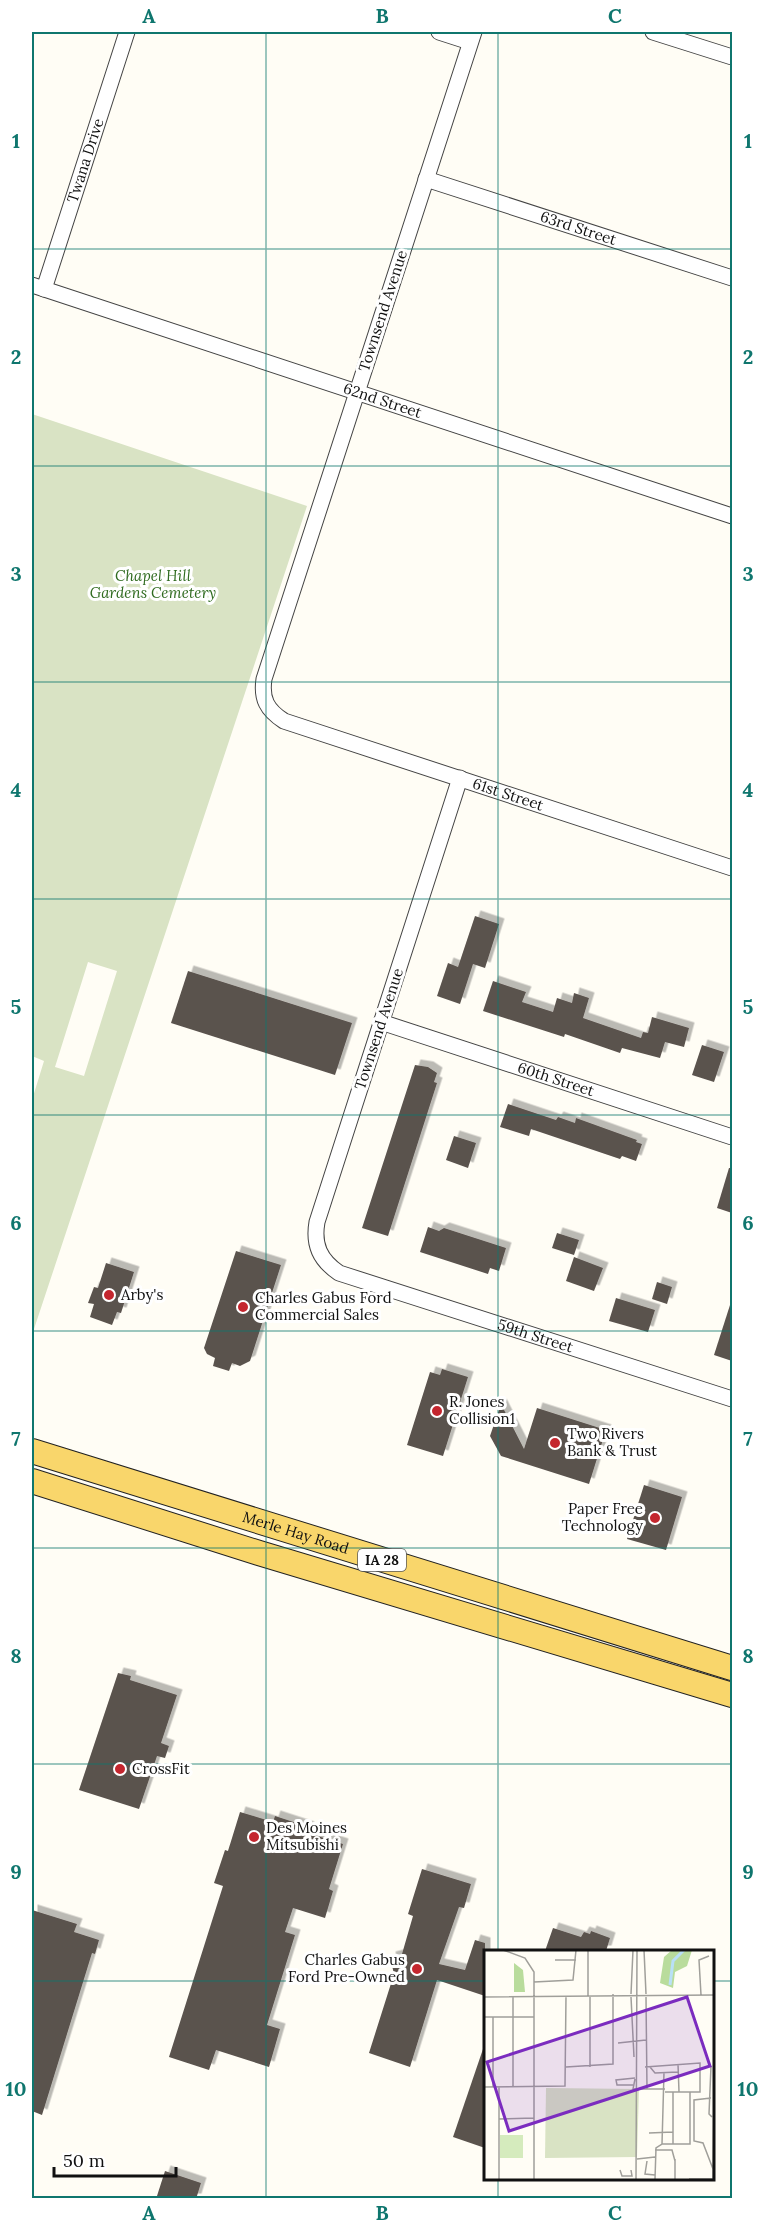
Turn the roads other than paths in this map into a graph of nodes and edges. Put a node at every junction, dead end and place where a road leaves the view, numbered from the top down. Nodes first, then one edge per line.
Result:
1 (127, 32) edge
2 (439, 32) edge
3 (653, 32) edge
4 (472, 37) edge
5 (732, 57) edge
6 (426, 178) junction
7 (732, 278) edge
8 (38, 287) edge
9 (357, 392) junction
10 (732, 516) edge
11 (284, 721) joint
12 (460, 778) junction
13 (732, 868) edge
14 (381, 1022) junction
15 (732, 1137) edge
16 (339, 1273) joint
17 (732, 1400) edge
18 (32, 1451) edge
19 (32, 1480) edge
20 (732, 1668) edge
21 (732, 1695) edge

1 - 8 street, Twana Drive
2 - 4 street
3 - 5 street
4 - 6 street, Townsend Avenue
6 - 7 street, 63rd Street
6 - 9 street, Townsend Avenue
8 - 9 street, 62nd Street
9 - 10 street, 62nd Street
9 - 11 street, Townsend Avenue
11 - 12 street, 61st Street
12 - 13 street, 61st Street
12 - 14 street, Townsend Avenue
14 - 15 street, 60th Street
14 - 16 street, Townsend Avenue
16 - 17 street, 59th Street
18 - 20 main road, Merle Hay Road / IA 28
19 - 21 main road, Merle Hay Road / IA 28

